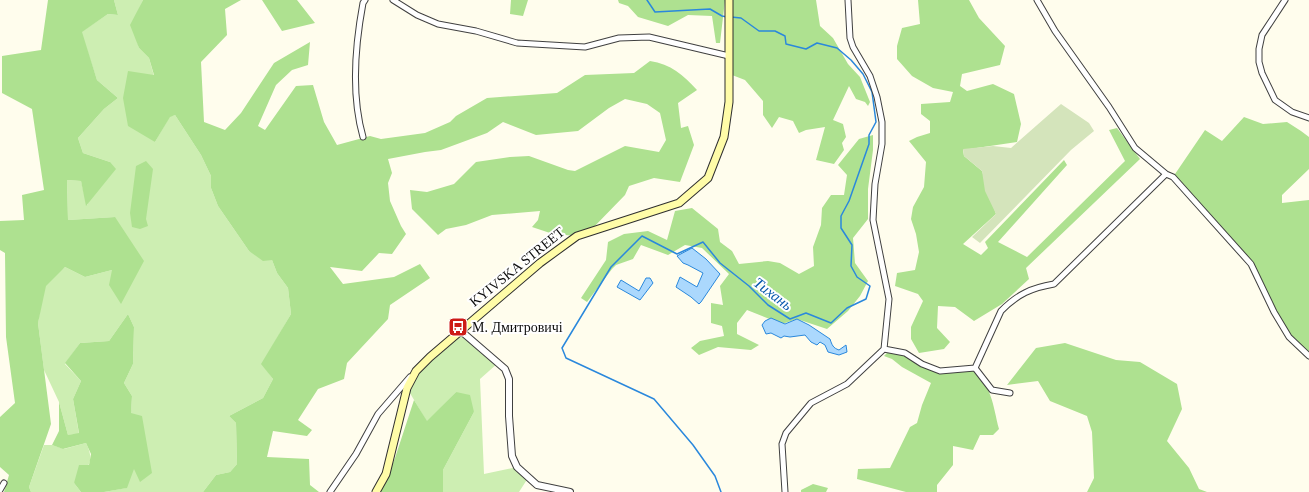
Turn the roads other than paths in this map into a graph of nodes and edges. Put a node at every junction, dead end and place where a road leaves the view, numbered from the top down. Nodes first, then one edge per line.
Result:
1 (365, 0) edge
2 (392, 0) edge
3 (729, 0) edge
4 (848, 0) edge
5 (1037, 0) edge
6 (1285, 0) edge
7 (729, 56) junction
8 (1309, 118) edge
9 (363, 137) dead end
10 (1166, 174) junction
11 (461, 331) junction
12 (884, 348) junction
13 (1309, 356) edge
14 (975, 368) junction
15 (416, 371) junction
16 (1010, 393) dead end
17 (4, 483) dead end
18 (0, 490) edge
19 (330, 492) edge
20 (376, 492) edge
21 (570, 492) edge
22 (785, 492) edge

1 - 9 street
2 - 7 street
3 - 7 main road, KYIVSKA STREET
4 - 12 street
5 - 10 street
6 - 8 street
7 - 11 main road, KYIVSKA STREET
10 - 13 street
10 - 14 street
11 - 15 main road, KYIVSKA STREET
11 - 21 street
12 - 14 street
12 - 22 street
14 - 16 street
15 - 19 street
15 - 20 main road, KYIVSKA STREET
17 - 18 street

